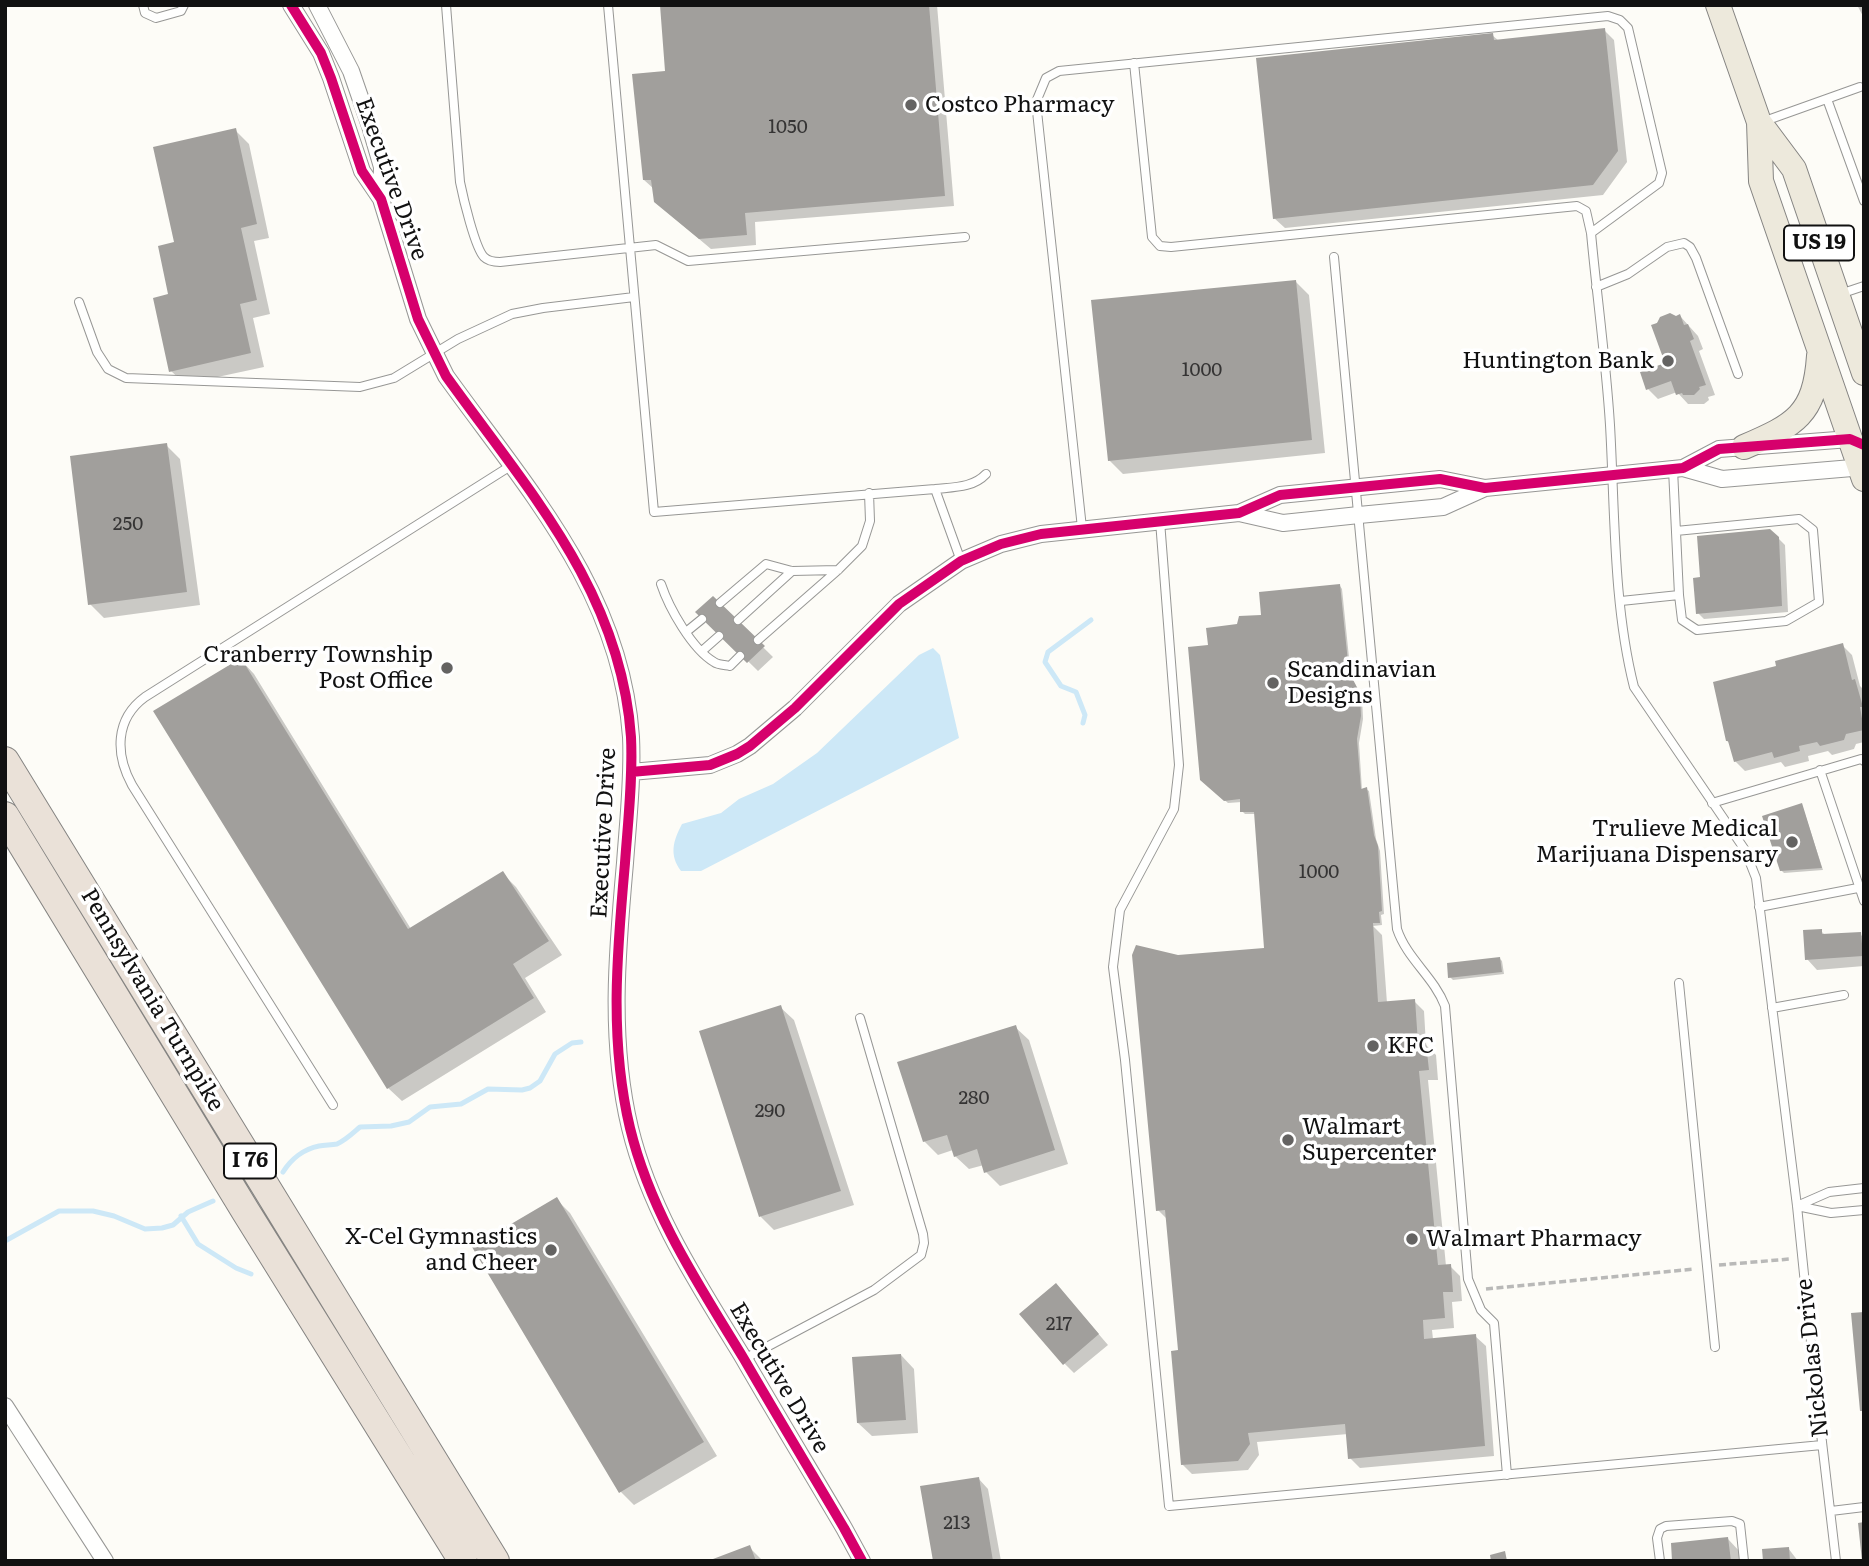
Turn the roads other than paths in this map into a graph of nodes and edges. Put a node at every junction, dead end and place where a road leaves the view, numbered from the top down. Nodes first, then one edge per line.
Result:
1 (143, 5) edge
2 (184, 5) edge
3 (291, 5) edge
4 (317, 5) edge
5 (446, 5) edge
6 (608, 5) edge
7 (1718, 5) edge
8 (1134, 64) junction
9 (1860, 88) dead end
10 (1827, 99) junction
11 (1759, 122) junction
12 (381, 199) junction
13 (1864, 201) edge
14 (1591, 233) junction
15 (965, 237) dead end
16 (630, 249) junction
17 (1334, 257) dead end
18 (1864, 286) edge
19 (1596, 287) junction
20 (1837, 295) junction
21 (634, 297) junction
22 (79, 302) dead end
23 (1819, 349) junction
24 (435, 355) junction
25 (1864, 373) edge
26 (1738, 374) dead end
27 (1744, 447) junction
28 (1860, 460) edge
29 (512, 465) junction
30 (1678, 469) junction
31 (986, 474) dead end
32 (1612, 475) junction
33 (1356, 487) junction
34 (1485, 488) junction
35 (935, 489) junction
36 (869, 493) junction
37 (1239, 513) junction
38 (1359, 515) junction
39 (1160, 520) junction
40 (1082, 528) junction
41 (1676, 531) junction
42 (961, 561) junction
43 (838, 570) junction
44 (792, 571) junction
45 (662, 584) dead end
46 (1679, 595) junction
47 (1621, 601) junction
48 (720, 603) dead end
49 (702, 619) dead end
50 (738, 620) dead end
51 (686, 632) junction
52 (719, 636) dead end
53 (758, 640) dead end
54 (702, 651) junction
55 (740, 656) dead end
56 (5, 761) edge
57 (1864, 761) edge
58 (1820, 770) junction
59 (631, 772) junction
60 (1712, 803) junction
61 (5, 816) edge
62 (1862, 888) edge
63 (1864, 901) edge
64 (1759, 907) junction
65 (1679, 983) dead end
66 (1844, 995) dead end
67 (1772, 1008) junction
68 (860, 1018) dead end
69 (333, 1105) dead end
70 (1864, 1188) edge
71 (1797, 1206) junction
72 (1864, 1210) edge
73 (1715, 1347) dead end
74 (744, 1359) junction
75 (5, 1406) edge
76 (1822, 1445) junction
77 (1507, 1475) junction
78 (1864, 1507) edge
79 (1831, 1511) junction
80 (105, 1561) edge
81 (463, 1561) edge
82 (495, 1561) edge
83 (862, 1561) edge
84 (1660, 1561) edge
85 (1744, 1561) edge
86 (1836, 1561) edge

1 - 2 lane
3 - 12 street, Executive Drive
4 - 12 street, Executive Drive
5 - 16 lane
6 - 16 lane
7 - 11 main road, US 19
8 - 14 lane
8 - 14 lane
8 - 40 lane
9 - 10 lane
10 - 11 lane
10 - 13 lane
11 - 20 main road, US 19
11 - 23 main road, US 19
12 - 24 street, Executive Drive
14 - 19 lane, Nickolas Drive
15 - 16 lane
16 - 21 lane
17 - 33 lane
18 - 20 lane
19 - 26 lane
19 - 32 lane, Nickolas Drive
20 - 25 main road, US 19
21 - 24 lane
21 - 36 lane
22 - 24 lane
23 - 27 main road
23 - 28 main road, US 19
24 - 29 street, Executive Drive
27 - 28 street
27 - 30 street
28 - 30 street
29 - 59 street, Executive Drive
29 - 69 lane
30 - 32 street
30 - 41 lane
31 - 35 lane
32 - 34 street
32 - 47 lane, Nickolas Drive
33 - 34 street
33 - 37 street
33 - 38 lane
34 - 38 street
35 - 36 lane
35 - 42 lane
36 - 43 lane
37 - 38 street
37 - 39 street
38 - 77 lane
39 - 40 street
39 - 77 lane
40 - 42 street
41 - 46 lane
41 - 46 lane
42 - 59 street
43 - 44 lane
43 - 53 lane
44 - 48 lane
44 - 50 lane
45 - 51 lane
46 - 47 lane
47 - 60 lane, Nickolas Drive
49 - 51 lane
51 - 54 lane
52 - 54 lane
54 - 55 lane
56 - 82 highway, Pennsylvania Turnpike / I 76
57 - 58 lane
58 - 60 lane
58 - 62 lane
59 - 74 street, Executive Drive
60 - 64 lane, Nickolas Drive
61 - 81 highway, Pennsylvania Turnpike / I 76
62 - 63 lane
62 - 64 lane
64 - 67 lane, Nickolas Drive
65 - 73 lane
66 - 67 lane
67 - 71 lane, Nickolas Drive
68 - 74 lane
70 - 71 lane
71 - 72 lane
71 - 76 lane, Nickolas Drive
74 - 83 street, Executive Drive
75 - 80 street
76 - 77 lane
76 - 79 lane, Nickolas Drive
78 - 79 lane
79 - 86 lane, Nickolas Drive
84 - 85 lane

